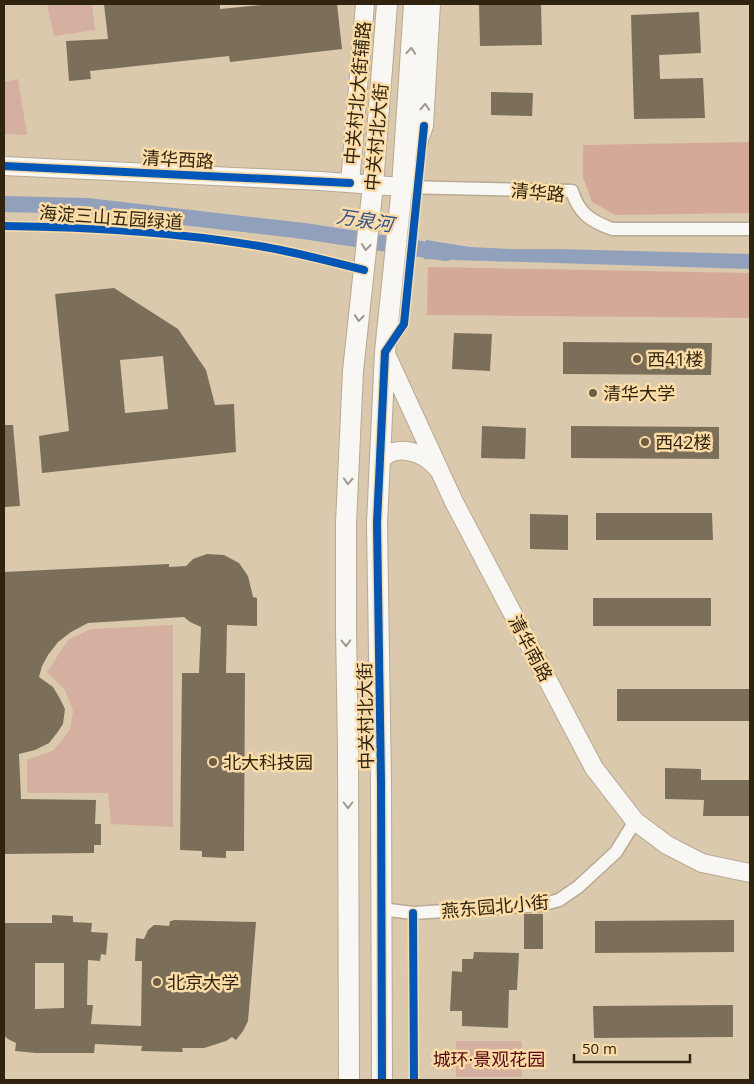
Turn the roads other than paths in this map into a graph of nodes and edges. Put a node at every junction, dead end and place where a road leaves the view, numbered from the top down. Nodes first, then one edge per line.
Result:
1 (365, 4) edge
2 (387, 4) edge
3 (414, 4) edge
4 (431, 4) edge
5 (4, 166) edge
6 (350, 183) junction
7 (373, 185) junction
8 (402, 187) junction
9 (750, 229) edge
10 (385, 352) junction
11 (380, 461) junction
12 (440, 472) junction
13 (635, 822) junction
14 (750, 873) edge
15 (381, 909) junction
16 (349, 1080) edge
17 (382, 1080) edge

1 - 6 street, 中关村北大街辅路
2 - 7 main road, 中关村北大街
8 -> 3 main road, 中关村北大街
8 -> 4 street
5 - 6 street, 清华西路
6 - 7 street, 清华西路
7 - 8 street, 清华西路
7 -> 16 main road, 中关村北大街
8 - 9 street, 清华路
8 - 10 main road, 中关村北大街
10 - 11 main road, 中关村北大街
10 - 12 street, 清华南路
11 - 12 street
11 - 15 main road, 中关村北大街
12 - 13 street, 清华南路
13 - 14 street, 清华南路
13 - 15 street, 燕东园北小街
15 - 17 main road, 中关村北大街

